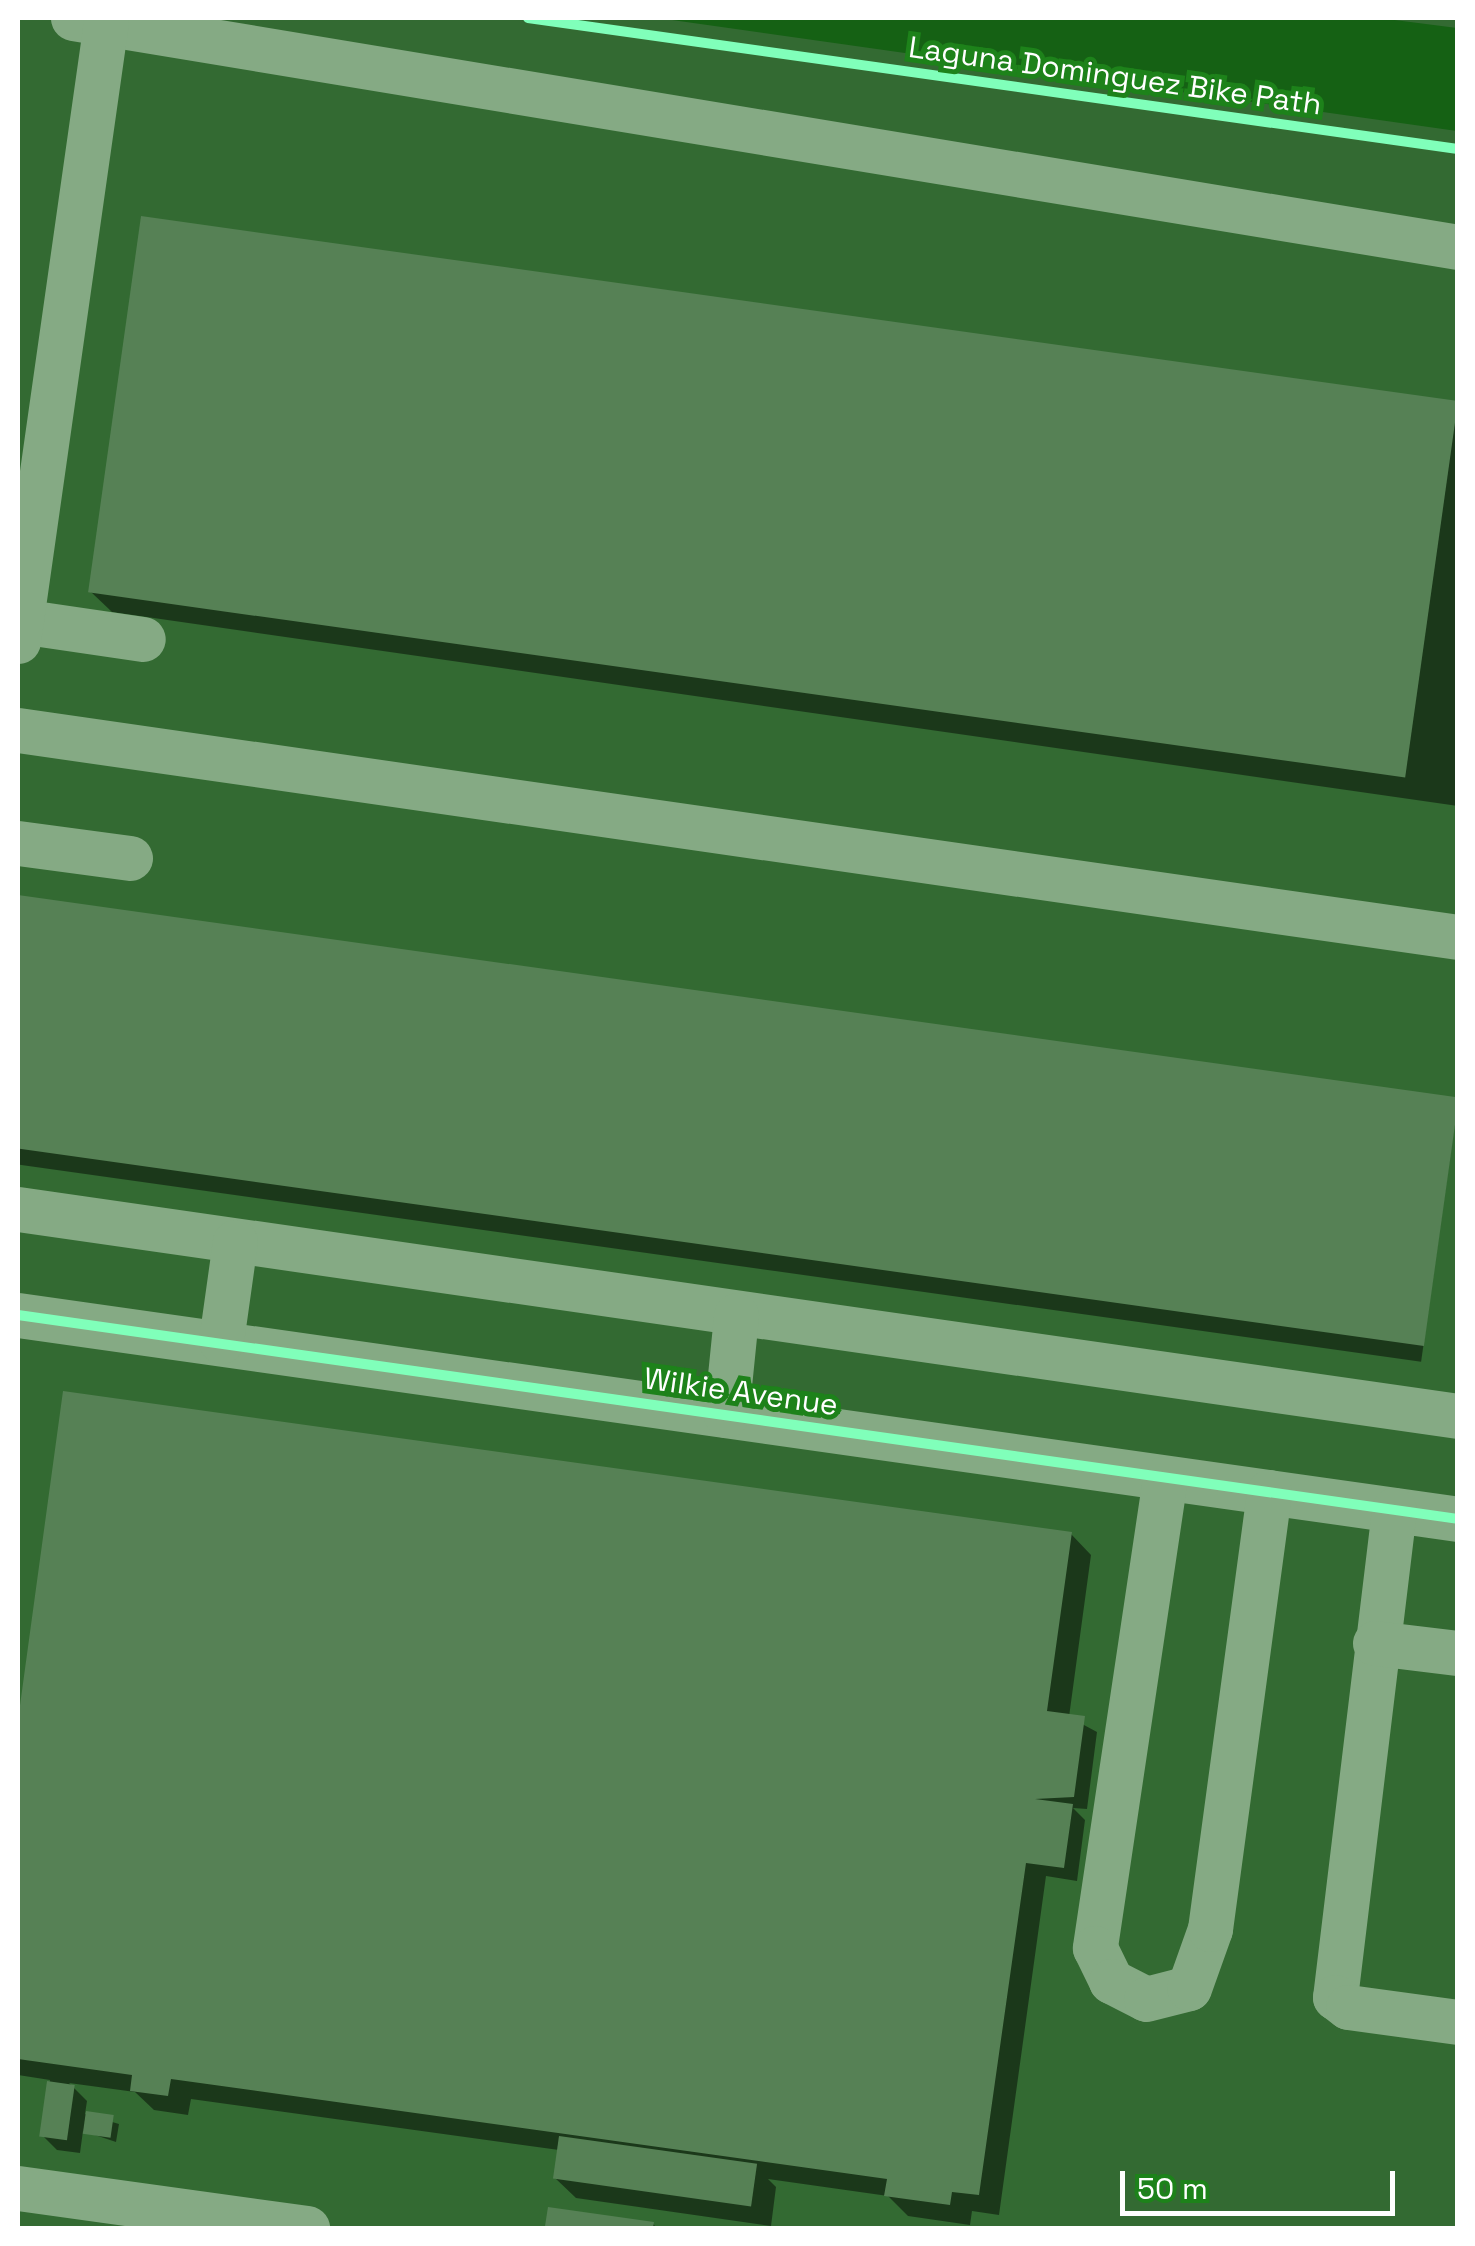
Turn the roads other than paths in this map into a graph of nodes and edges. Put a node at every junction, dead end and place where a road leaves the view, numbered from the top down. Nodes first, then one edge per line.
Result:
1 (90, 20) edge
2 (1458, 247) edge
3 (19, 631) edge
4 (142, 640) dead end
5 (18, 730) edge
6 (18, 843) edge
7 (130, 858) dead end
8 (1458, 937) edge
9 (18, 1209) edge
10 (236, 1242) junction
11 (736, 1316) junction
12 (19, 1329) edge
13 (222, 1341) junction
14 (726, 1416) junction
15 (1458, 1416) edge
16 (1165, 1478) junction
17 (1269, 1492) junction
18 (1394, 1510) junction
19 (1458, 1519) edge
20 (1375, 1643) junction
21 (1458, 1653) edge
22 (1458, 2022) edge
23 (18, 2188) edge
24 (307, 2228) edge

1 - 2 street
1 - 3 street
3 - 4 street
5 - 8 street
6 - 7 street
9 - 10 street
10 - 11 street
10 - 13 street
11 - 14 street
11 - 15 street
12 - 13 street, Wilkie Avenue
13 - 14 street, Wilkie Avenue
14 - 16 street, Wilkie Avenue
16 - 17 street, Wilkie Avenue
16 - 17 street
17 - 18 street, Wilkie Avenue
18 - 19 street, Wilkie Avenue
18 - 20 street
20 - 21 street
20 - 22 street
23 - 24 street

